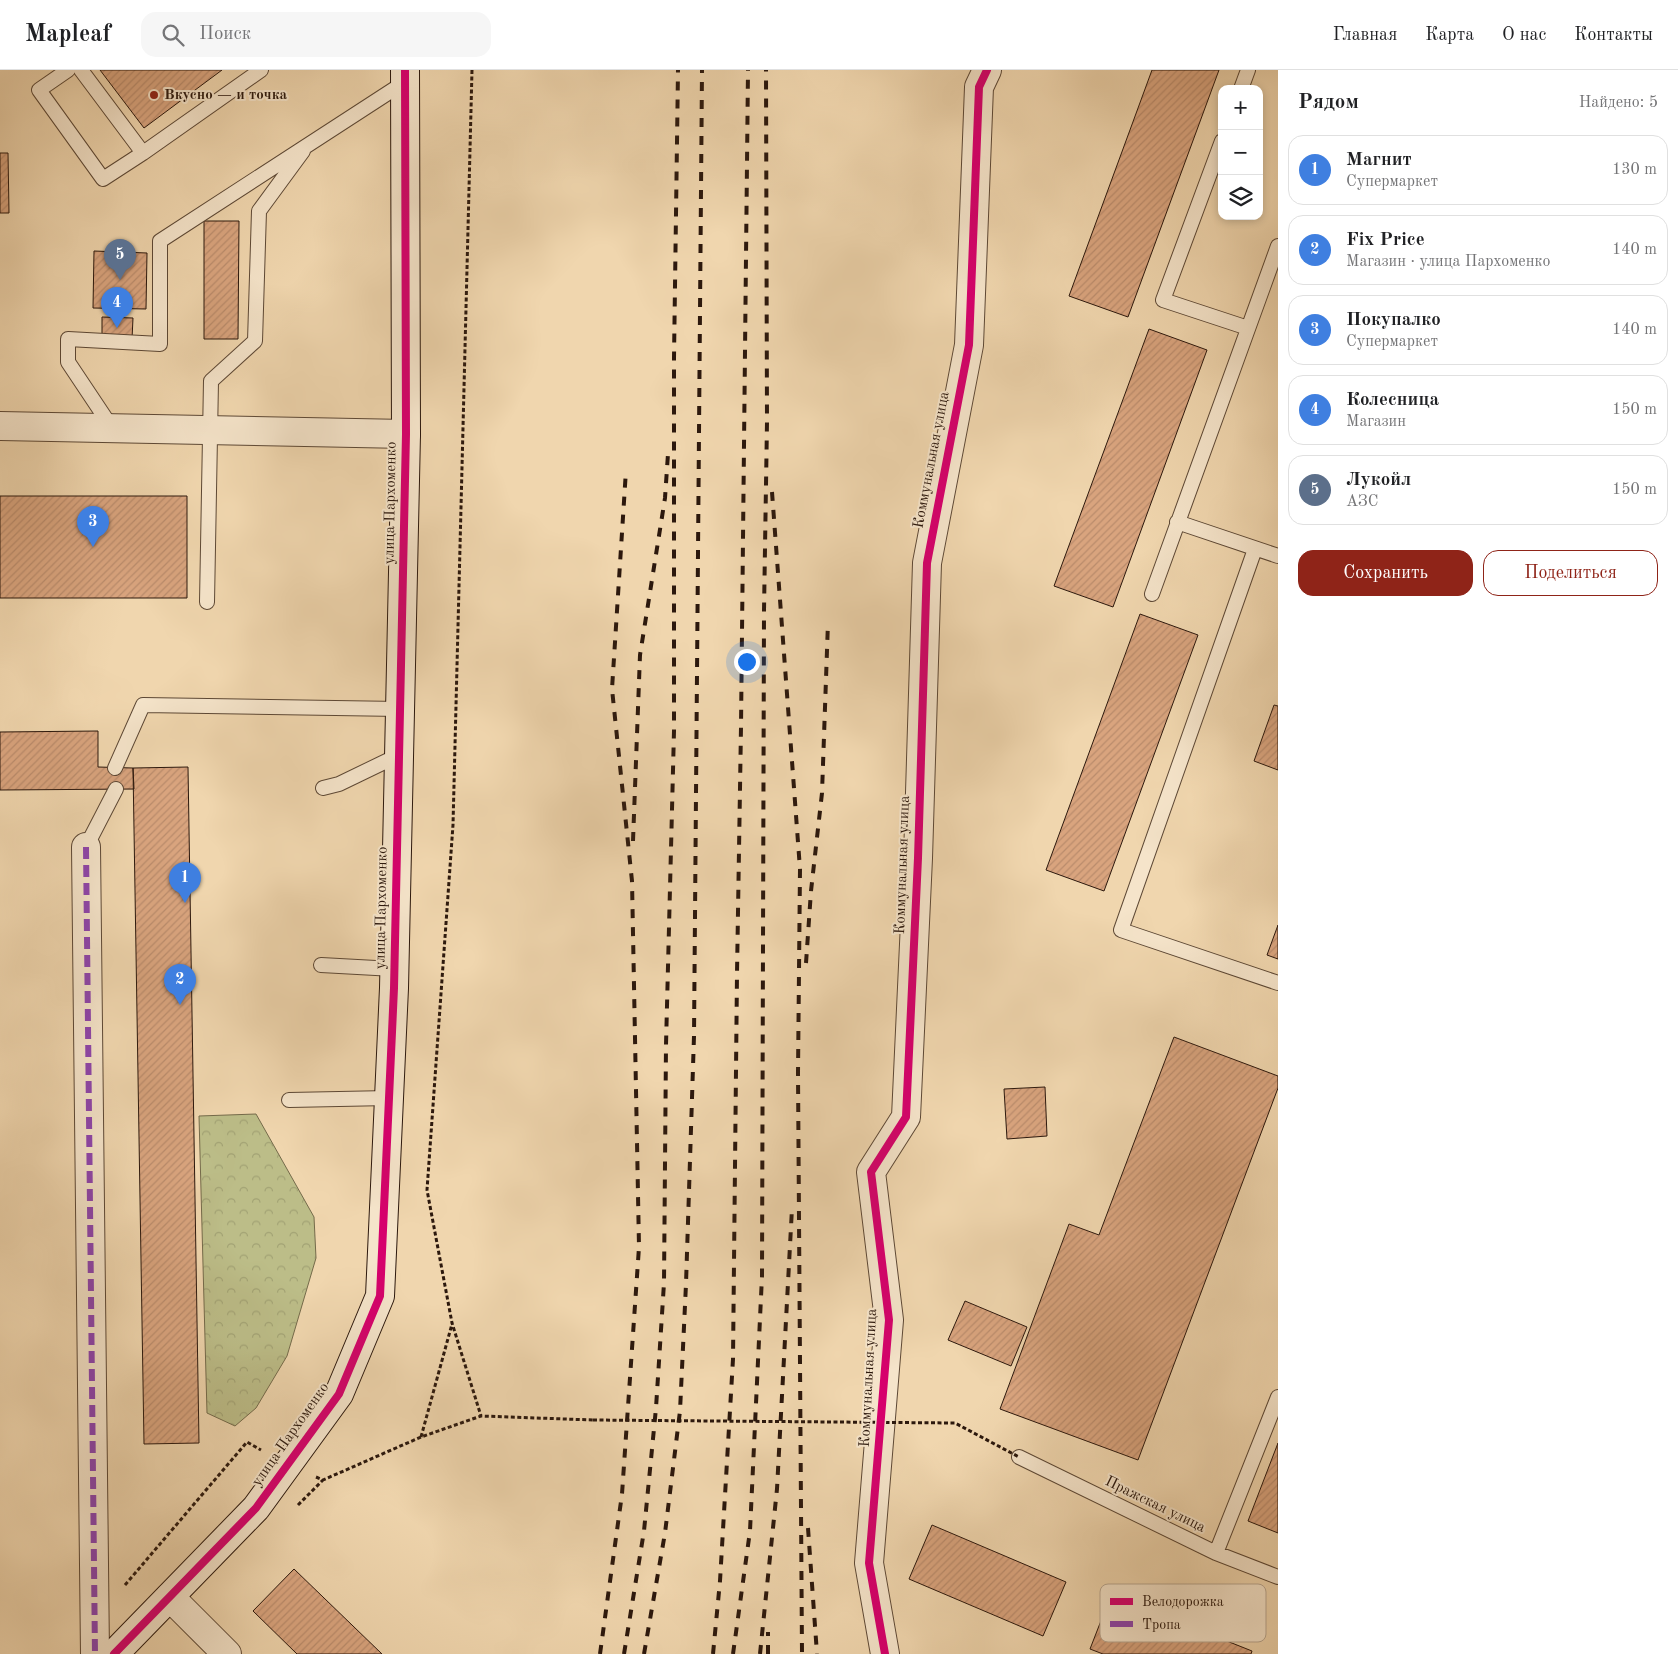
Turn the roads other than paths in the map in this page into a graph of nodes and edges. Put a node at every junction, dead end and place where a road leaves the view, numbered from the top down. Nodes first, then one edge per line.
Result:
1 (68, 70) edge
2 (81, 70) edge
3 (261, 70) edge
4 (987, 70) edge
5 (1248, 70) edge
6 (405, 76) edge
7 (1242, 85) edge
8 (308, 144) junction
9 (1218, 152) edge
10 (143, 153) junction
11 (1278, 246) edge
12 (1248, 328) junction
13 (0, 426) edge
14 (112, 428) junction
15 (210, 430) junction
16 (406, 434) junction
17 (1178, 522) junction
18 (1255, 548) junction
19 (1278, 556) edge
20 (1152, 594) dead end
21 (207, 602) dead end
22 (400, 709) junction
23 (399, 755) junction
24 (115, 768) dead end
25 (322, 788) dead end
26 (116, 789) dead end
27 (86, 847) joint
28 (321, 965) dead end
29 (394, 969) junction
30 (1278, 983) edge
31 (389, 1098) junction
32 (289, 1100) dead end
33 (1278, 1397) edge
34 (1019, 1456) road end
35 (1216, 1552) junction
36 (1278, 1577) edge
37 (170, 1597) junction
38 (95, 1654) edge
39 (114, 1654) edge
40 (227, 1654) edge
41 (884, 1654) edge

1 - 10 lane
2 - 10 lane
3 - 10 lane
4 - 41 street, Коммунальная улица
5 - 7 lane
6 - 8 lane
6 - 16 street, улица Пархоменко
8 - 14 lane
8 - 15 lane
9 - 12 lane
11 - 12 lane
12 - 17 lane
13 - 14 street
14 - 15 street
15 - 16 street
15 - 21 lane
16 - 22 street, улица Пархоменко
17 - 18 lane
17 - 20 lane
18 - 19 lane
18 - 30 lane
22 - 23 street, улица Пархоменко
22 - 24 lane
23 - 25 lane
23 - 29 street, улица Пархоменко
26 - 27 lane
27 - 38 street
28 - 29 lane
29 - 31 street, улица Пархоменко
31 - 32 lane
31 - 37 street, улица Пархоменко
33 - 35 lane
34 - 35 lane, Пражская улица
35 - 36 lane, Пражская улица
37 - 39 street, улица Пархоменко
37 - 40 street

